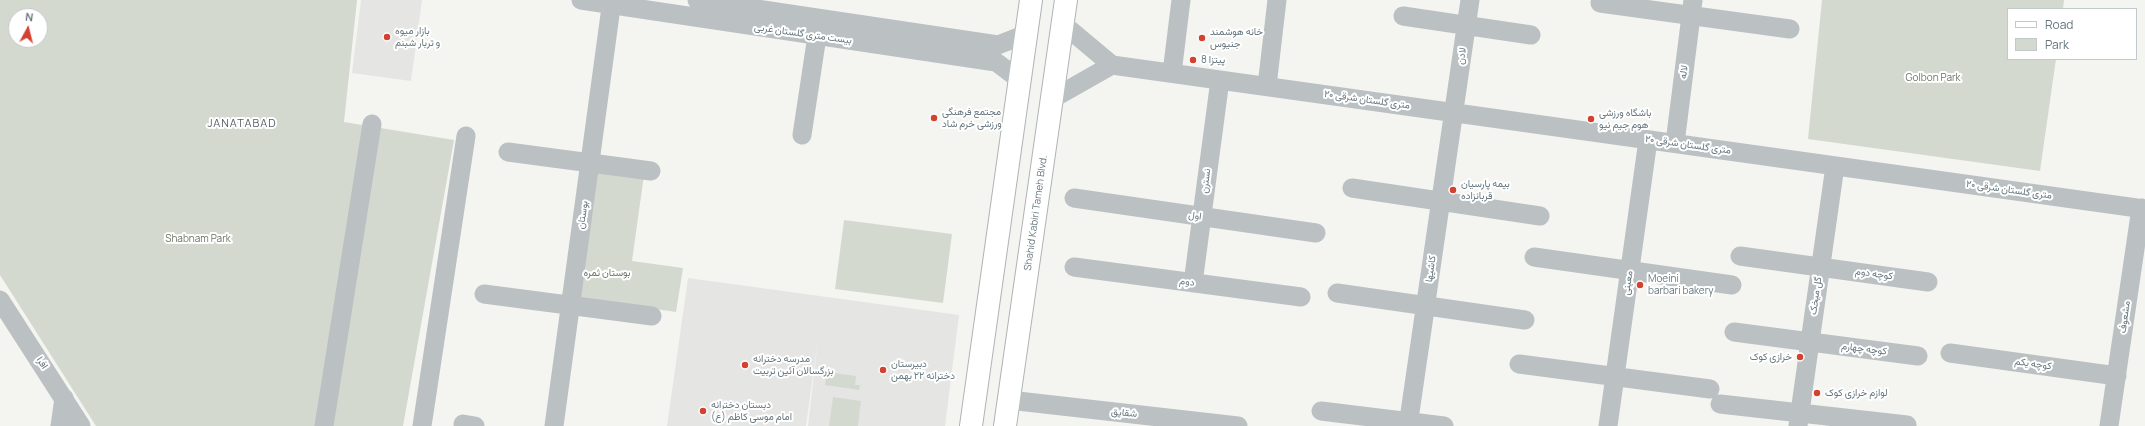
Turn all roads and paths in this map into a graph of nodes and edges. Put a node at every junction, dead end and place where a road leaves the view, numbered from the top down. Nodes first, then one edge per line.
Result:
1 (581, 0) edge
2 (697, 0) edge
3 (1031, 0) edge
4 (1066, 0) edge
5 (1181, 0) edge
6 (1277, 0) edge
7 (1470, 0) edge
8 (612, 2) edge
9 (1600, 3) dead end
10 (1692, 8) edge
11 (1403, 16) dead end
12 (1063, 24) junction
13 (1466, 25) junction
14 (1790, 29) dead end
15 (1026, 34) junction
16 (1531, 35) dead end
17 (816, 36) junction
18 (1112, 65) junction
19 (1172, 73) junction
20 (1020, 80) junction
21 (1220, 80) junction
22 (1267, 86) junction
23 (1052, 100) junction
24 (1453, 112) junction
25 (372, 124) dead end
26 (802, 135) dead end
27 (466, 136) dead end
28 (1648, 140) junction
29 (1675, 143) junction
30 (508, 152) dead end
31 (590, 162) junction
32 (1835, 166) junction
33 (651, 171) dead end
34 (1352, 188) dead end
35 (1074, 198) dead end
36 (1441, 202) junction
37 (2143, 209) edge
38 (1540, 216) dead end
39 (1202, 217) junction
40 (1316, 233) dead end
41 (1740, 256) dead end
42 (1534, 257) dead end
43 (1074, 267) dead end
44 (1820, 267) junction
45 (1630, 271) junction
46 (1928, 282) dead end
47 (1193, 283) junction
48 (1732, 285) dead end
49 (1337, 293) dead end
50 (484, 294) dead end
51 (1301, 298) dead end
52 (0, 300) edge
53 (2137, 300) edge
54 (570, 305) junction
55 (1426, 305) junction
56 (652, 316) dead end
57 (1525, 320) dead end
58 (1734, 332) dead end
59 (1810, 342) junction
60 (1950, 353) dead end
61 (1918, 356) dead end
62 (1519, 364) dead end
63 (2117, 376) junction
64 (1614, 377) junction
65 (64, 398) junction
66 (1009, 400) junction
67 (1321, 411) dead end
68 (1799, 420) edge
69 (1409, 423) edge
70 (1908, 425) edge
71 (60, 426) edge
72 (81, 426) edge
73 (324, 426) edge
74 (422, 426) edge
75 (554, 426) edge
76 (971, 426) edge
77 (1005, 426) edge
78 (1238, 426) edge
79 (1444, 426) edge
80 (1608, 426) edge
81 (2109, 426) edge

1 - 8 street, بیست متری گلستان غربی
2 - 15 street, بیست متری گلستان غربی
3 - 15 main road
4 - 12 main road, Shahid Kabiri Tameh Blvd.
5 - 19 street
6 - 22 street
7 - 13 street, لادن
8 - 17 street, بیست متری گلستان غربی
8 - 31 street, بوستان
9 - 10 street
10 - 14 street
10 - 29 street, لاله
11 - 13 street
12 - 18 street
12 - 23 main road, Shahid Kabiri Tameh Blvd.
13 - 16 street
13 - 24 street, لادن
15 - 20 main road
17 - 20 street, بیست متری گلستان غربی
17 - 26 street
18 - 19 street, ۲۰ متری گلستان شرقی
18 - 23 street
19 - 21 street, ۲۰ متری گلستان شرقی
20 - 76 main road
21 - 22 street, ۲۰ متری گلستان شرقی
21 - 39 street, نسترن
22 - 24 street, ۲۰ متری گلستان شرقی
23 - 66 main road, Shahid Kabiri Tameh Blvd.
24 - 28 street, ۲۰ متری گلستان شرقی
24 - 36 street, کاشیها
25 - 73 street
27 - 74 street
28 - 29 street, ۲۰ متری گلستان شرقی
28 - 45 street, معینی
29 - 32 street, ۲۰ متری گلستان شرقی
30 - 31 street
31 - 33 street
31 - 54 street, بوستان
32 - 37 street, ۲۰ متری گلستان شرقی
32 - 44 street, گل میخک
34 - 36 street
35 - 39 street, اول
36 - 38 street
36 - 55 street, کاشیها
37 - 53 street, مشعوف
39 - 40 street, اول
39 - 47 street, نسترن
41 - 44 street
42 - 45 street
43 - 47 street, دوم
44 - 46 street, کوچه دوم
44 - 59 street, گل میخک
45 - 48 street
45 - 64 street, معینی
47 - 51 street, دوم
49 - 55 street
50 - 54 street
52 - 65 street, افرا
53 - 63 street, مشعوف
54 - 56 street
54 - 75 street, بوستان
55 - 57 street
55 - 69 street, کاشیها
58 - 59 street, کوچه چهارم
59 - 61 street, کوچه چهارم
59 - 68 street, گل میخک
60 - 63 street, کوچه یکم
62 - 64 street
63 - 81 street, مشعوف
64 - 68 street
64 - 80 street, معینی
65 - 71 street
65 - 72 street, افرا
66 - 77 main road, Shahid Kabiri Tameh Blvd.
66 - 78 street, شقایق
67 - 69 street
68 - 70 street
69 - 79 street

